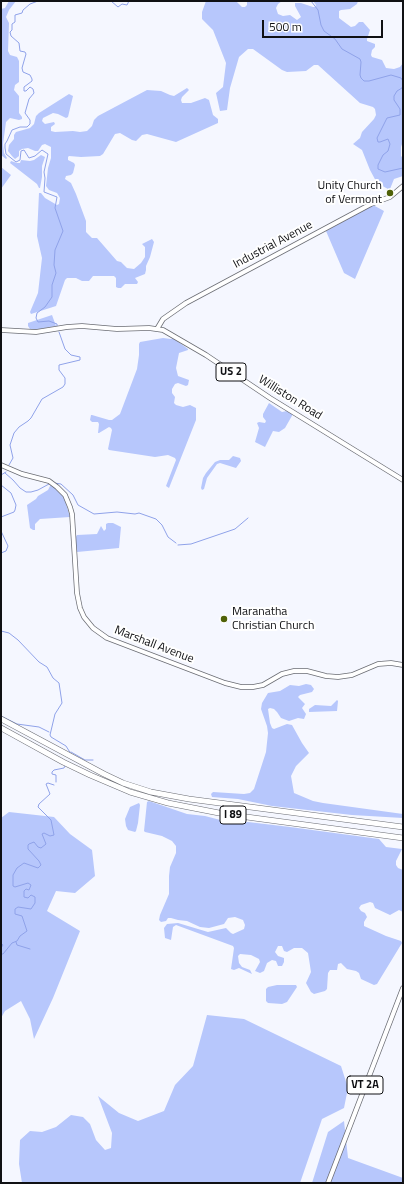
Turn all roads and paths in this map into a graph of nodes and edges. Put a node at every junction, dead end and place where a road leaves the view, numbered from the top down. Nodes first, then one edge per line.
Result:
1 (403, 186) edge
2 (158, 329) junction
3 (1, 330) edge
4 (1, 465) edge
5 (403, 480) edge
6 (403, 665) edge
7 (1, 719) edge
8 (1, 728) edge
9 (403, 826) edge
10 (382, 835) junction
11 (403, 838) edge
12 (403, 841) edge
13 (403, 988) edge
14 (328, 1183) edge

1 - 2 main road, Industrial Avenue
2 - 3 main road, Williston Road / US 2
2 - 5 main road, Williston Road / US 2
4 - 6 main road, Marshall Avenue
7 - 9 highway, I 89
8 - 10 highway, I 89
10 - 11 highway, I 89
10 - 12 highway
13 - 14 main road, VT 2A

